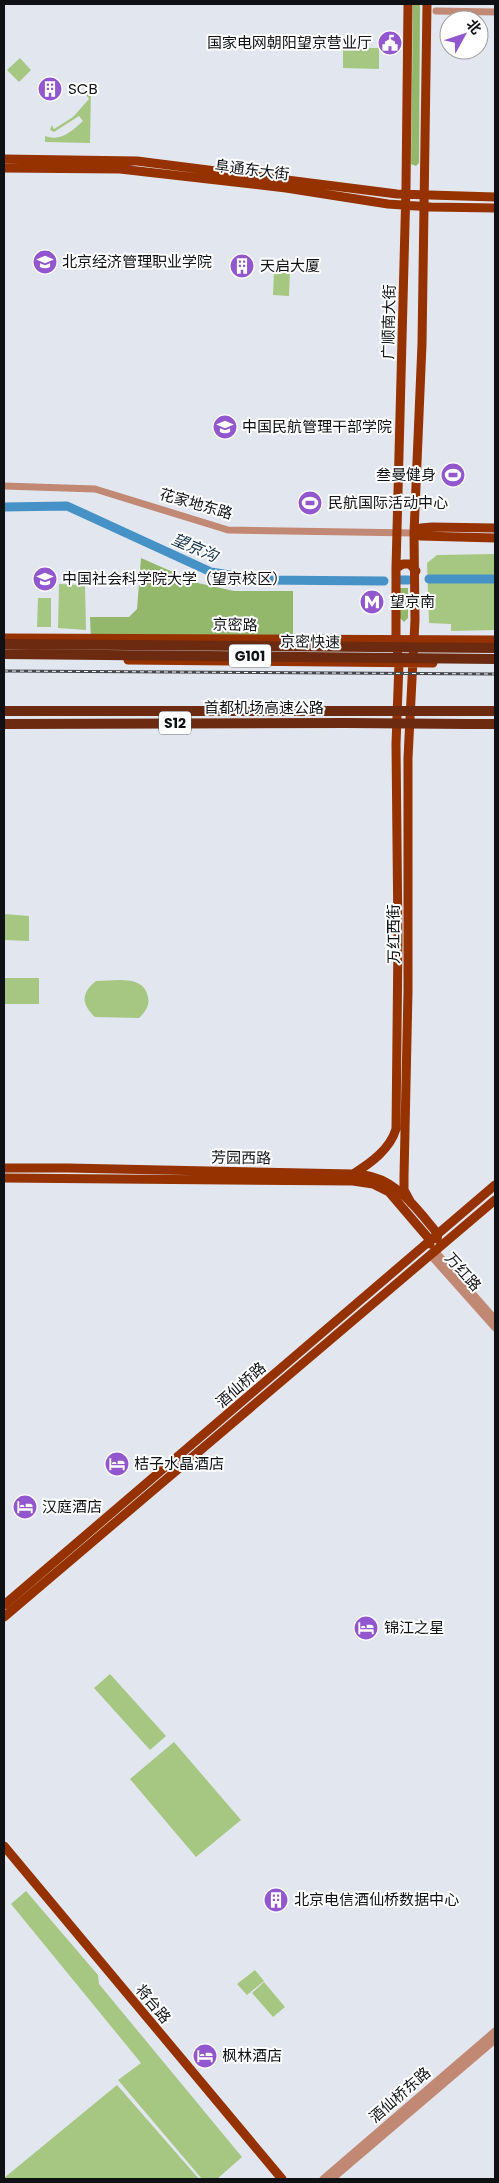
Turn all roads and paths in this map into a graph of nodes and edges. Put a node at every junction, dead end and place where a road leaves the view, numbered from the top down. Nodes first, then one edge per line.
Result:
1 (408, 4) edge
2 (427, 4) edge
3 (448, 7) edge
4 (436, 11) dead end
5 (495, 12) edge
6 (4, 159) edge
7 (423, 160) junction
8 (406, 161) junction
9 (4, 168) edge
10 (406, 195) junction
11 (423, 195) junction
12 (495, 197) edge
13 (406, 205) junction
14 (423, 207) junction
15 (495, 208) edge
16 (4, 486) edge
17 (415, 496) junction
18 (398, 497) junction
19 (495, 528) edge
20 (397, 532) junction
21 (414, 533) junction
22 (495, 538) edge
23 (396, 568) junction
24 (416, 571) junction
25 (396, 620) junction
26 (415, 620) junction
27 (4, 638) edge
28 (414, 640) junction
29 (396, 641) junction
30 (4, 644) edge
31 (494, 646) edge
32 (4, 654) edge
33 (4, 659) edge
34 (494, 660) edge
35 (398, 663) junction
36 (413, 663) junction
37 (4, 711) edge
38 (495, 711) edge
39 (4, 724) edge
40 (495, 724) edge
41 (4, 1168) edge
42 (353, 1174) junction
43 (4, 1178) edge
44 (495, 1185) edge
45 (495, 1200) edge
46 (411, 1203) junction
47 (434, 1237) junction
48 (433, 1254) junction
49 (495, 1319) edge
50 (495, 1328) edge
51 (4, 1605) edge
52 (4, 1618) edge
53 (4, 1846) edge
54 (495, 2031) edge
55 (495, 2040) edge
56 (282, 2179) edge
57 (323, 2179) edge
58 (332, 2179) edge

1 - 8 main road, 广顺南大街
2 - 7 main road
3 - 4 street
3 - 5 street
6 - 10 main road, 阜通东大街
7 - 8 main road
7 - 11 main road
8 - 10 main road, 广顺南大街
9 - 13 main road, 阜通东大街
10 - 11 main road, 阜通东大街
10 - 13 main road, 广顺南大街
11 - 12 main road, 阜通东大街
11 - 14 main road
13 - 14 main road, 阜通东大街
13 - 18 main road, 广顺南大街
14 - 15 main road, 阜通东大街
14 - 17 main road
16 - 20 street, 花家地东路
17 - 18 main road
17 - 21 main road
18 - 20 main road, 广顺南大街
19 - 21 main road
20 - 21 street, 花家地东路
20 - 23 main road, 广顺南大街
21 - 22 main road
21 - 24 main road
23 - 24 main road
23 - 25 main road, 广顺南大街
24 - 26 main road
25 - 26 main road
25 - 29 main road, 广顺南大街
26 - 28 main road
27 - 29 main road, 京密路 / G101
28 - 29 main road, 京密路 / G101
28 - 31 main road, 京密路
28 - 36 main road, 万红西街
29 - 35 main road, 万红西街
30 - 31 highway, 京密快速 / G101, bridge
32 - 34 highway, 京密快速 / G101, bridge
33 - 35 main road, G101
34 - 36 main road
35 - 36 main road, G101
35 - 42 main road, 万红西街
36 - 46 main road, 万红西街
37 - 38 highway, 首都机场高速公路 / S12, bridge
39 - 40 highway, 首都机场高速公路 / S12, bridge
41 - 42 main road, 芳园西路
42 - 46 main road, 芳园西路
43 - 47 main road, 芳园西路
44 - 47 main road, 酒仙桥路
45 - 48 main road, 酒仙桥路
46 - 47 main road, 芳园西路
47 - 48 main road
47 - 51 main road, 酒仙桥路
48 - 49 street, 万红路
48 - 50 street, 万红路
48 - 52 main road, 酒仙桥路
53 - 56 main road, 将台路
54 - 57 street, 酒仙桥东路
55 - 58 street, 酒仙桥东路

